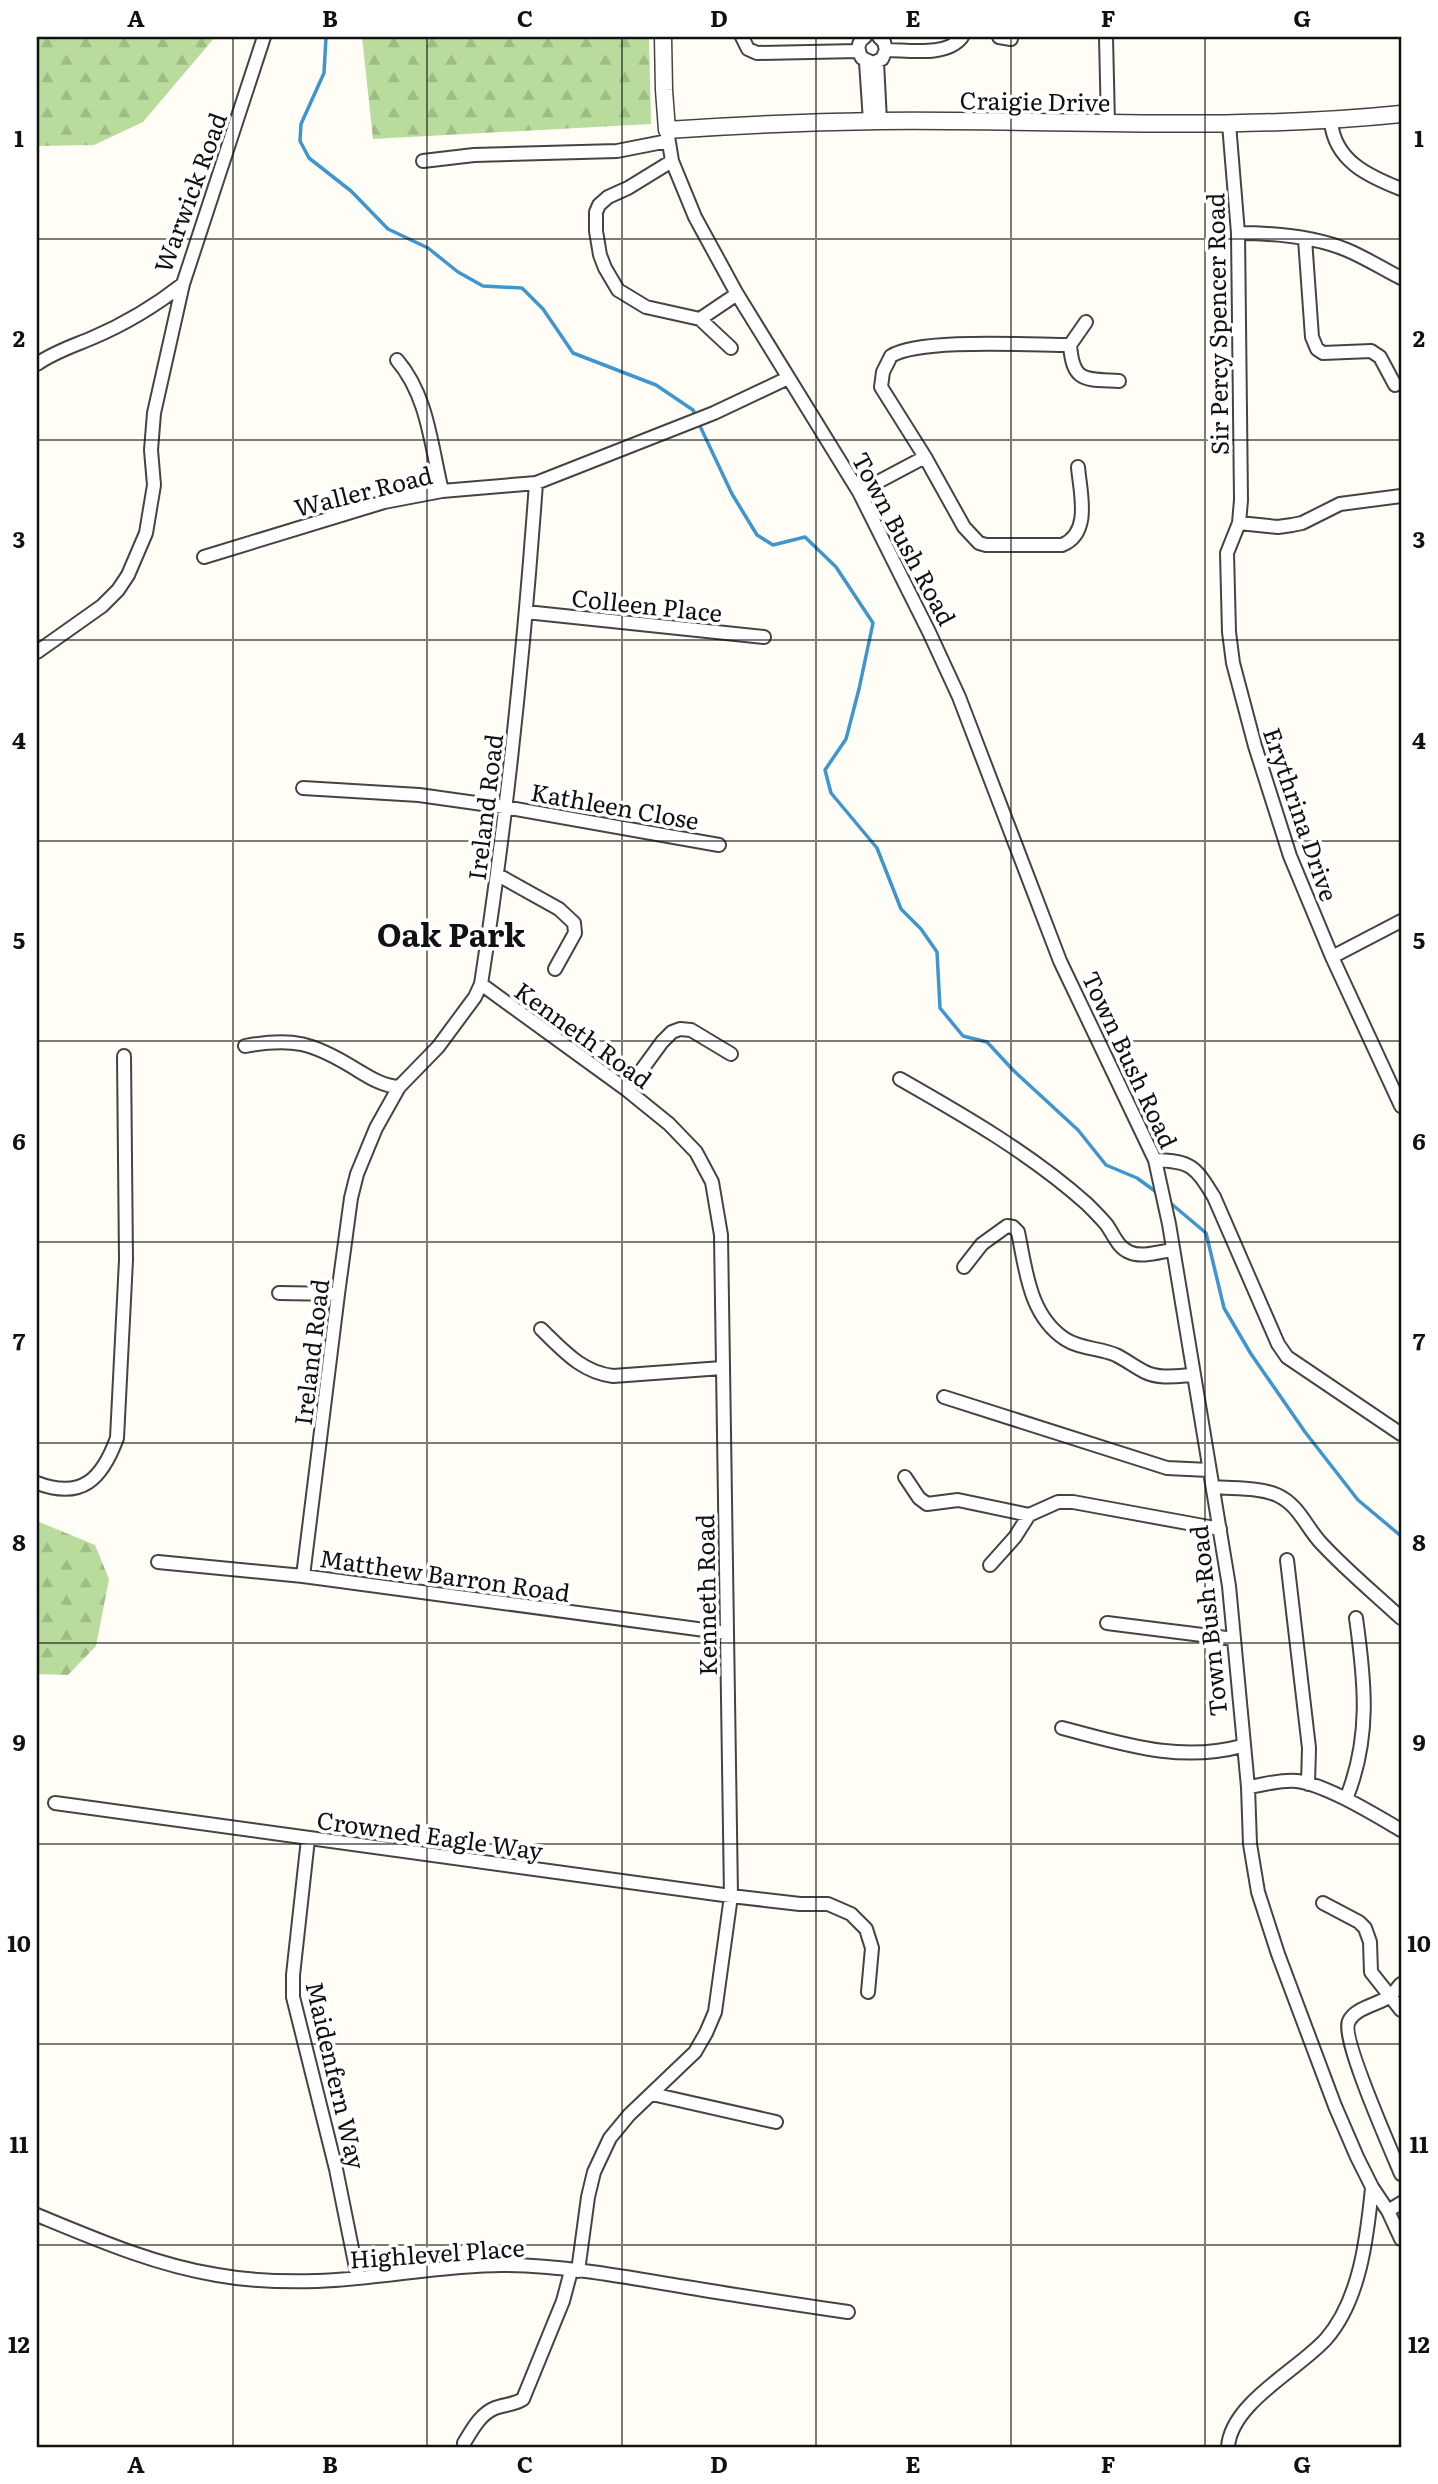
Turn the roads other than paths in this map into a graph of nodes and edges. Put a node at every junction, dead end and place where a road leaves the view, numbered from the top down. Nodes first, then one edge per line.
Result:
1 (264, 37) edge
2 (663, 37) edge
3 (742, 37) edge
4 (865, 37) edge
5 (879, 37) edge
6 (962, 37) edge
7 (1106, 37) edge
8 (887, 50) junction
9 (867, 58) junction
10 (1401, 114) edge
11 (875, 121) junction
12 (1331, 122) junction
13 (1108, 124) junction
14 (1222, 125) junction
15 (668, 135) junction
16 (1229, 141) joint
17 (423, 161) dead end
18 (672, 161) junction
19 (1401, 189) edge
20 (1238, 233) junction
21 (1305, 239) junction
22 (1401, 278) edge
23 (183, 284) junction
24 (737, 294) junction
25 (700, 320) junction
26 (1086, 323) dead end
27 (1070, 345) junction
28 (731, 348) dead end
29 (397, 360) dead end
30 (37, 364) edge
31 (788, 378) junction
32 (1119, 381) dead end
33 (1395, 385) dead end
34 (925, 457) junction
35 (1078, 467) dead end
36 (536, 484) junction
37 (442, 491) junction
38 (859, 492) junction
39 (1401, 496) edge
40 (1239, 523) junction
41 (204, 557) dead end
42 (526, 612) junction
43 (764, 636) dead end
44 (37, 652) edge
45 (303, 788) dead end
46 (504, 807) junction
47 (719, 845) dead end
48 (498, 875) junction
49 (1401, 921) edge
50 (1332, 957) junction
51 (555, 969) dead end
52 (481, 984) junction
53 (245, 1046) dead end
54 (731, 1054) dead end
55 (124, 1056) dead end
56 (900, 1079) dead end
57 (399, 1087) junction
58 (627, 1090) junction
59 (1401, 1106) edge
60 (1154, 1160) junction
61 (1171, 1250) junction
62 (964, 1267) dead end
63 (279, 1293) dead end
64 (338, 1294) junction
65 (541, 1329) dead end
66 (722, 1368) junction
67 (1193, 1376) junction
68 (944, 1397) dead end
69 (1400, 1430) edge
70 (1209, 1470) junction
71 (905, 1477) dead end
72 (37, 1483) edge
73 (1213, 1487) junction
74 (1030, 1515) junction
75 (1220, 1529) junction
76 (1287, 1560) dead end
77 (158, 1562) dead end
78 (990, 1565) dead end
79 (303, 1576) junction
80 (1356, 1618) dead end
81 (1401, 1618) edge
82 (1107, 1623) dead end
83 (727, 1633) junction
84 (1234, 1639) junction
85 (1062, 1728) dead end
86 (1242, 1746) junction
87 (1308, 1784) junction
88 (1248, 1787) junction
89 (1346, 1800) junction
90 (55, 1803) dead end
91 (1401, 1830) edge
92 (308, 1839) junction
93 (731, 1896) junction
94 (1323, 1903) dead end
95 (1401, 1984) edge
96 (868, 1992) dead end
97 (1391, 1996) junction
98 (1401, 2010) edge
99 (652, 2094) junction
100 (776, 2122) dead end
101 (1401, 2174) edge
102 (1372, 2188) junction
103 (1401, 2203) edge
104 (1388, 2211) junction
105 (37, 2215) edge
106 (1401, 2239) edge
107 (575, 2271) junction
108 (358, 2278) junction
109 (848, 2312) dead end
110 (464, 2443) dead end
111 (1228, 2447) edge

1 - 23 street, Warwick Road
2 - 15 street, Town Bush Road
3 - 9 street
4 - 9 street
5 - 8 street
6 - 8 street
7 - 13 street
8 - 9 street
9 - 11 street
10 - 12 street, Craigie Drive
11 - 13 street, Craigie Drive
11 - 15 street, Craigie Drive
12 - 14 street, Craigie Drive
12 - 19 street
13 - 14 street, Craigie Drive
14 - 16 street
15 - 17 street
15 - 18 street, Town Bush Road
16 - 20 street, Sir Percy Spencer Road
18 - 24 street, Town Bush Road
18 - 25 street
20 - 21 street
20 - 40 street, Sir Percy Spencer Road
21 - 22 street
21 - 33 street
23 - 30 street, Warwick Road
23 - 44 street
24 - 25 street
24 - 31 street, Town Bush Road
25 - 28 street
26 - 27 street
27 - 32 street
27 - 34 street
29 - 37 street
31 - 36 street
31 - 38 street, Town Bush Road
34 - 35 street
34 - 38 street
36 - 37 street, Waller Road
36 - 42 street, Ireland Road
37 - 41 street, Waller Road
38 - 60 street, Town Bush Road
39 - 40 street
40 - 50 street, Erythrina Drive
42 - 43 street, Colleen Place
42 - 46 street, Ireland Road
45 - 46 street, Kathleen Close
46 - 47 street, Kathleen Close
46 - 48 street, Ireland Road
48 - 51 street
48 - 52 street, Ireland Road
49 - 50 street
50 - 59 street, Erythrina Drive
52 - 57 street, Ireland Road
52 - 58 street, Kenneth Road
53 - 57 street
54 - 58 street
55 - 72 street
56 - 61 street
57 - 64 street, Ireland Road
58 - 66 street, Kenneth Road
60 - 61 street, Town Bush Road
60 - 69 street
61 - 67 street, Town Bush Road
62 - 67 street
63 - 64 street
64 - 79 street, Ireland Road
65 - 66 street
66 - 83 street, Kenneth Road
67 - 70 street, Town Bush Road
68 - 70 street
70 - 73 street, Town Bush Road
71 - 74 street
73 - 75 street, Town Bush Road
73 - 81 street
74 - 75 street
74 - 78 street
75 - 84 street, Town Bush Road
76 - 87 street
77 - 79 street, Matthew Barron Road
79 - 83 street, Matthew Barron Road
80 - 89 street
82 - 84 street
83 - 93 street, Kenneth Road
84 - 86 street, Town Bush Road
85 - 86 street
86 - 88 street, Town Bush Road
87 - 88 street
87 - 89 street
88 - 102 street, Town Bush Road
89 - 91 street
90 - 92 street, Crowned Eagle Way
92 - 93 street, Crowned Eagle Way
92 - 108 street, Maidenfern Way
93 - 96 street, Crowned Eagle Way
93 - 99 street, Kenneth Road
94 - 97 street
95 - 97 street
97 - 98 street
97 - 101 street
99 - 100 street
99 - 107 street, Kenneth Road
102 - 104 street, Town Bush Road
102 - 111 street
103 - 104 street
104 - 106 street, Town Bush Road
105 - 108 street, Highlevel Place
107 - 108 street, Highlevel Place
107 - 109 street, Highlevel Place
107 - 110 street, Kenneth Road

